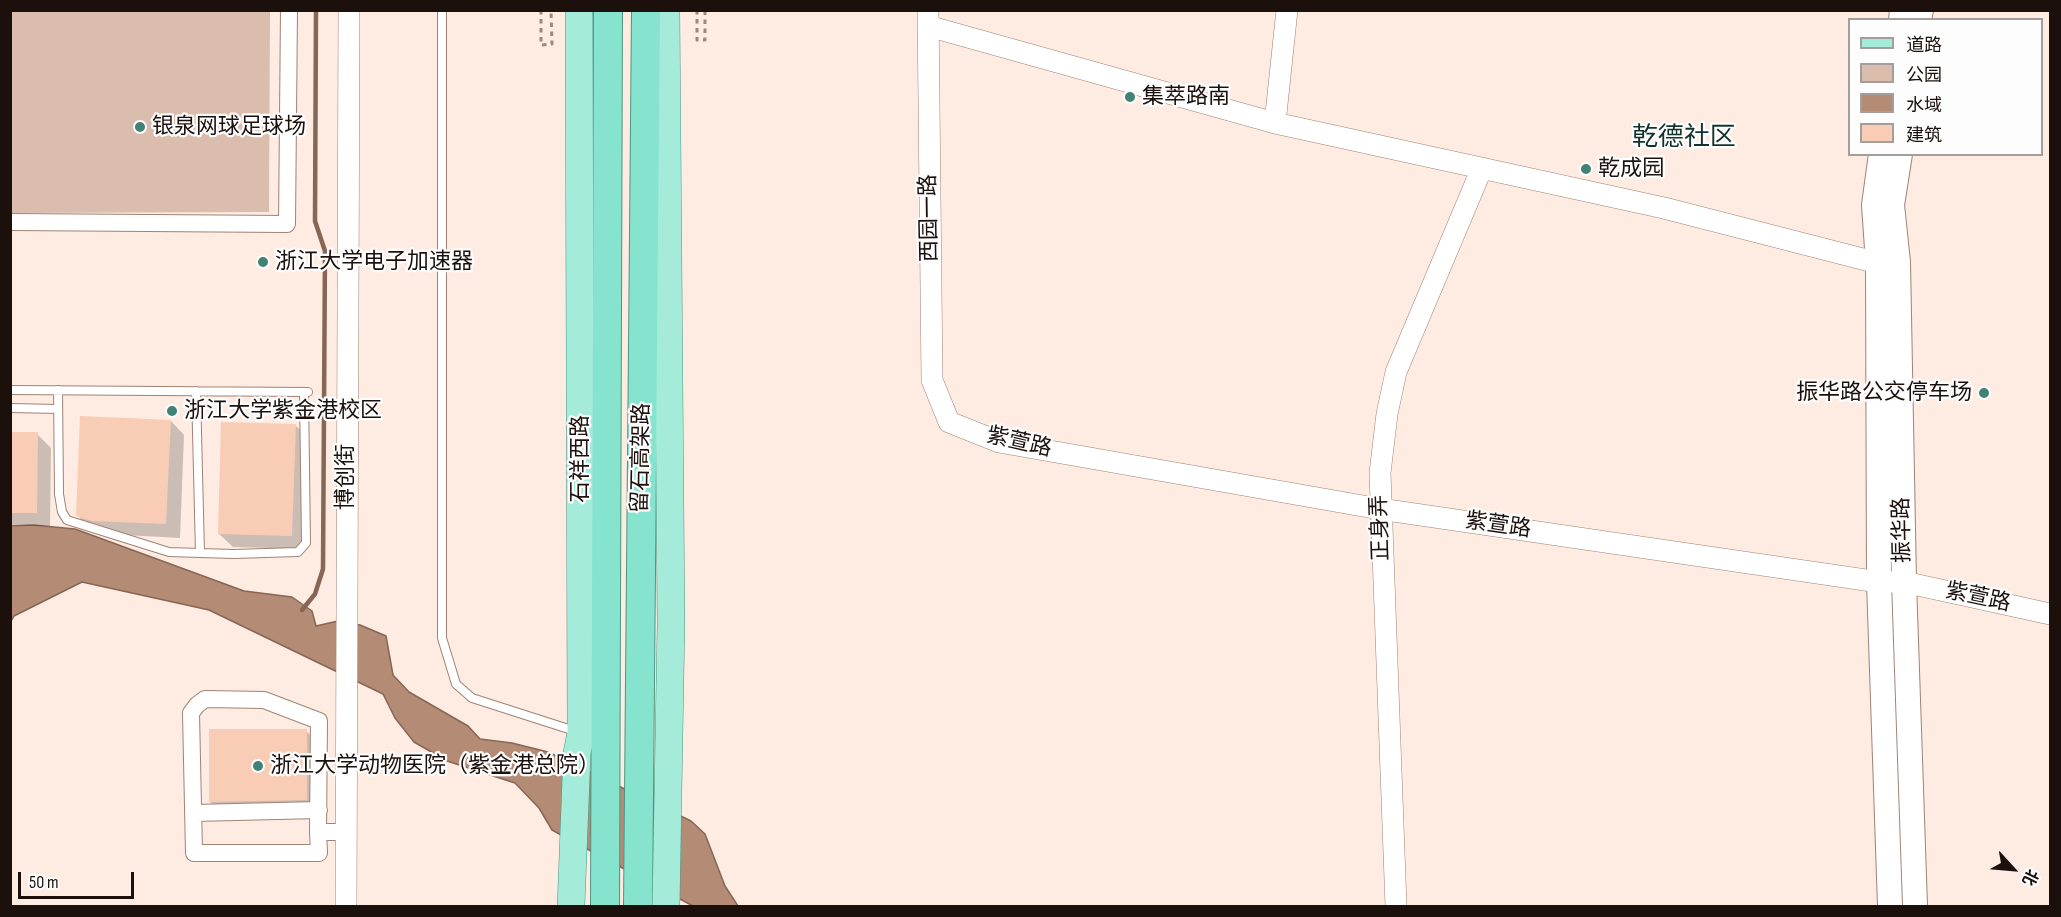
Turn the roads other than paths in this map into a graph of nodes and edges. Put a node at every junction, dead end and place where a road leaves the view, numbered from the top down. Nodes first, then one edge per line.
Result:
1 (289, 10) edge
2 (349, 10) edge
3 (442, 10) edge
4 (579, 10) edge
5 (608, 10) edge
6 (646, 10) edge
7 (666, 10) edge
8 (1287, 10) edge
9 (928, 18) edge
10 (1275, 123) junction
11 (1881, 156) edge
12 (1900, 156) edge
13 (1482, 168) junction
14 (10, 222) edge
15 (1888, 263) junction
16 (10, 390) edge
17 (58, 390) junction
18 (196, 391) junction
19 (10, 408) edge
20 (58, 409) junction
21 (949, 422) joint
22 (1380, 509) junction
23 (200, 553) junction
24 (1879, 582) junction
25 (1904, 582) junction
26 (2050, 614) edge
27 (579, 743) junction
28 (319, 810) junction
29 (194, 813) junction
30 (318, 832) junction
31 (346, 832) junction
32 (638, 899) edge
33 (605, 900) edge
34 (666, 902) edge
35 (346, 906) edge
36 (571, 906) edge
37 (1396, 906) edge
38 (1890, 906) edge
39 (1915, 906) edge

1 - 14 street
2 - 31 street, 博创街
3 - 27 lane
4 - 27 main road, 石祥西路
5 - 33 highway, 留石高架路
6 - 32 highway, 留石高架路
7 - 34 main road
8 - 10 street
9 - 10 street
9 - 21 street, 西园一路
10 - 13 street
11 - 15 main road, 振华路
12 - 15 main road, 振华路
13 - 15 street
13 - 22 street, 正身弄
15 - 24 main road, 振华路
15 - 25 main road, 振华路
16 - 17 lane
17 - 18 lane
17 - 20 lane
18 - 23 lane
18 - 23 lane
19 - 20 lane
20 - 23 lane
21 - 22 street, 紫萱路
22 - 24 street, 紫萱路
22 - 37 street, 正身弄
24 - 25 street, 紫萱路
24 - 38 main road, 振华路
25 - 26 street, 紫萱路
25 - 39 main road, 振华路
27 - 36 main road, 石祥西路
28 - 29 street
28 - 29 street
28 - 30 street
29 - 30 street
30 - 31 street
31 - 35 street, 博创街

